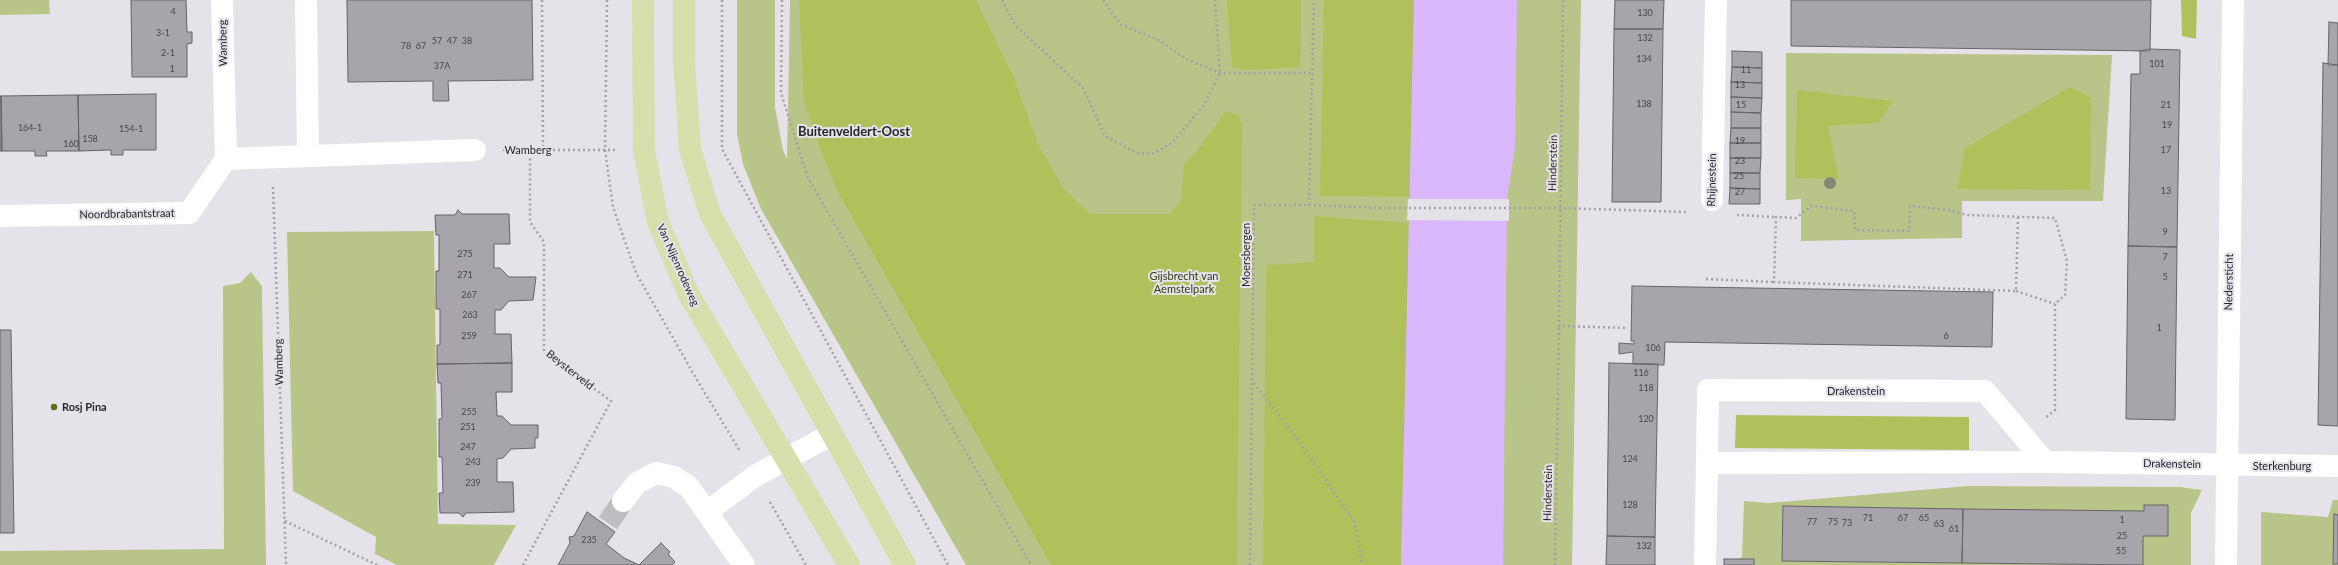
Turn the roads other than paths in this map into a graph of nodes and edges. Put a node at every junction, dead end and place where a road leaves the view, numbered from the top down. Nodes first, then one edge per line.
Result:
1 (222, 0) edge
2 (306, 0) edge
3 (643, 0) edge
4 (684, 0) edge
5 (1716, 0) edge
6 (2233, 0) edge
7 (475, 150) road end
8 (308, 156) junction
9 (226, 159) junction
10 (1712, 207) road end
11 (0, 216) edge
12 (832, 434) junction
13 (786, 459) junction
14 (2045, 462) junction
15 (1707, 463) junction
16 (2227, 465) junction
17 (2338, 466) edge
18 (623, 501) tunnel mouth
19 (707, 512) junction
20 (744, 565) edge
21 (849, 565) edge
22 (905, 565) edge
23 (1705, 565) edge
24 (2226, 565) edge

1 - 9 street, Wamberg
2 - 8 street
3 - 13 main road, Van Nijenrodeweg
4 - 12 main road
5 - 10 street, Rhijnestein
6 - 16 street, Nedersticht
7 - 8 street
8 - 9 street
9 - 11 street, Noordbrabantstraat
12 - 13 street
12 - 22 main road
13 - 19 street
13 - 21 main road, Van Nijenrodeweg
14 - 15 street, Drakenstein
14 - 15 street, Drakenstein
14 - 16 street, Drakenstein
15 - 23 street, Drakenstein
16 - 17 street, Sterkenburg
16 - 24 street, Nedersticht
18 - 19 street
19 - 20 street

